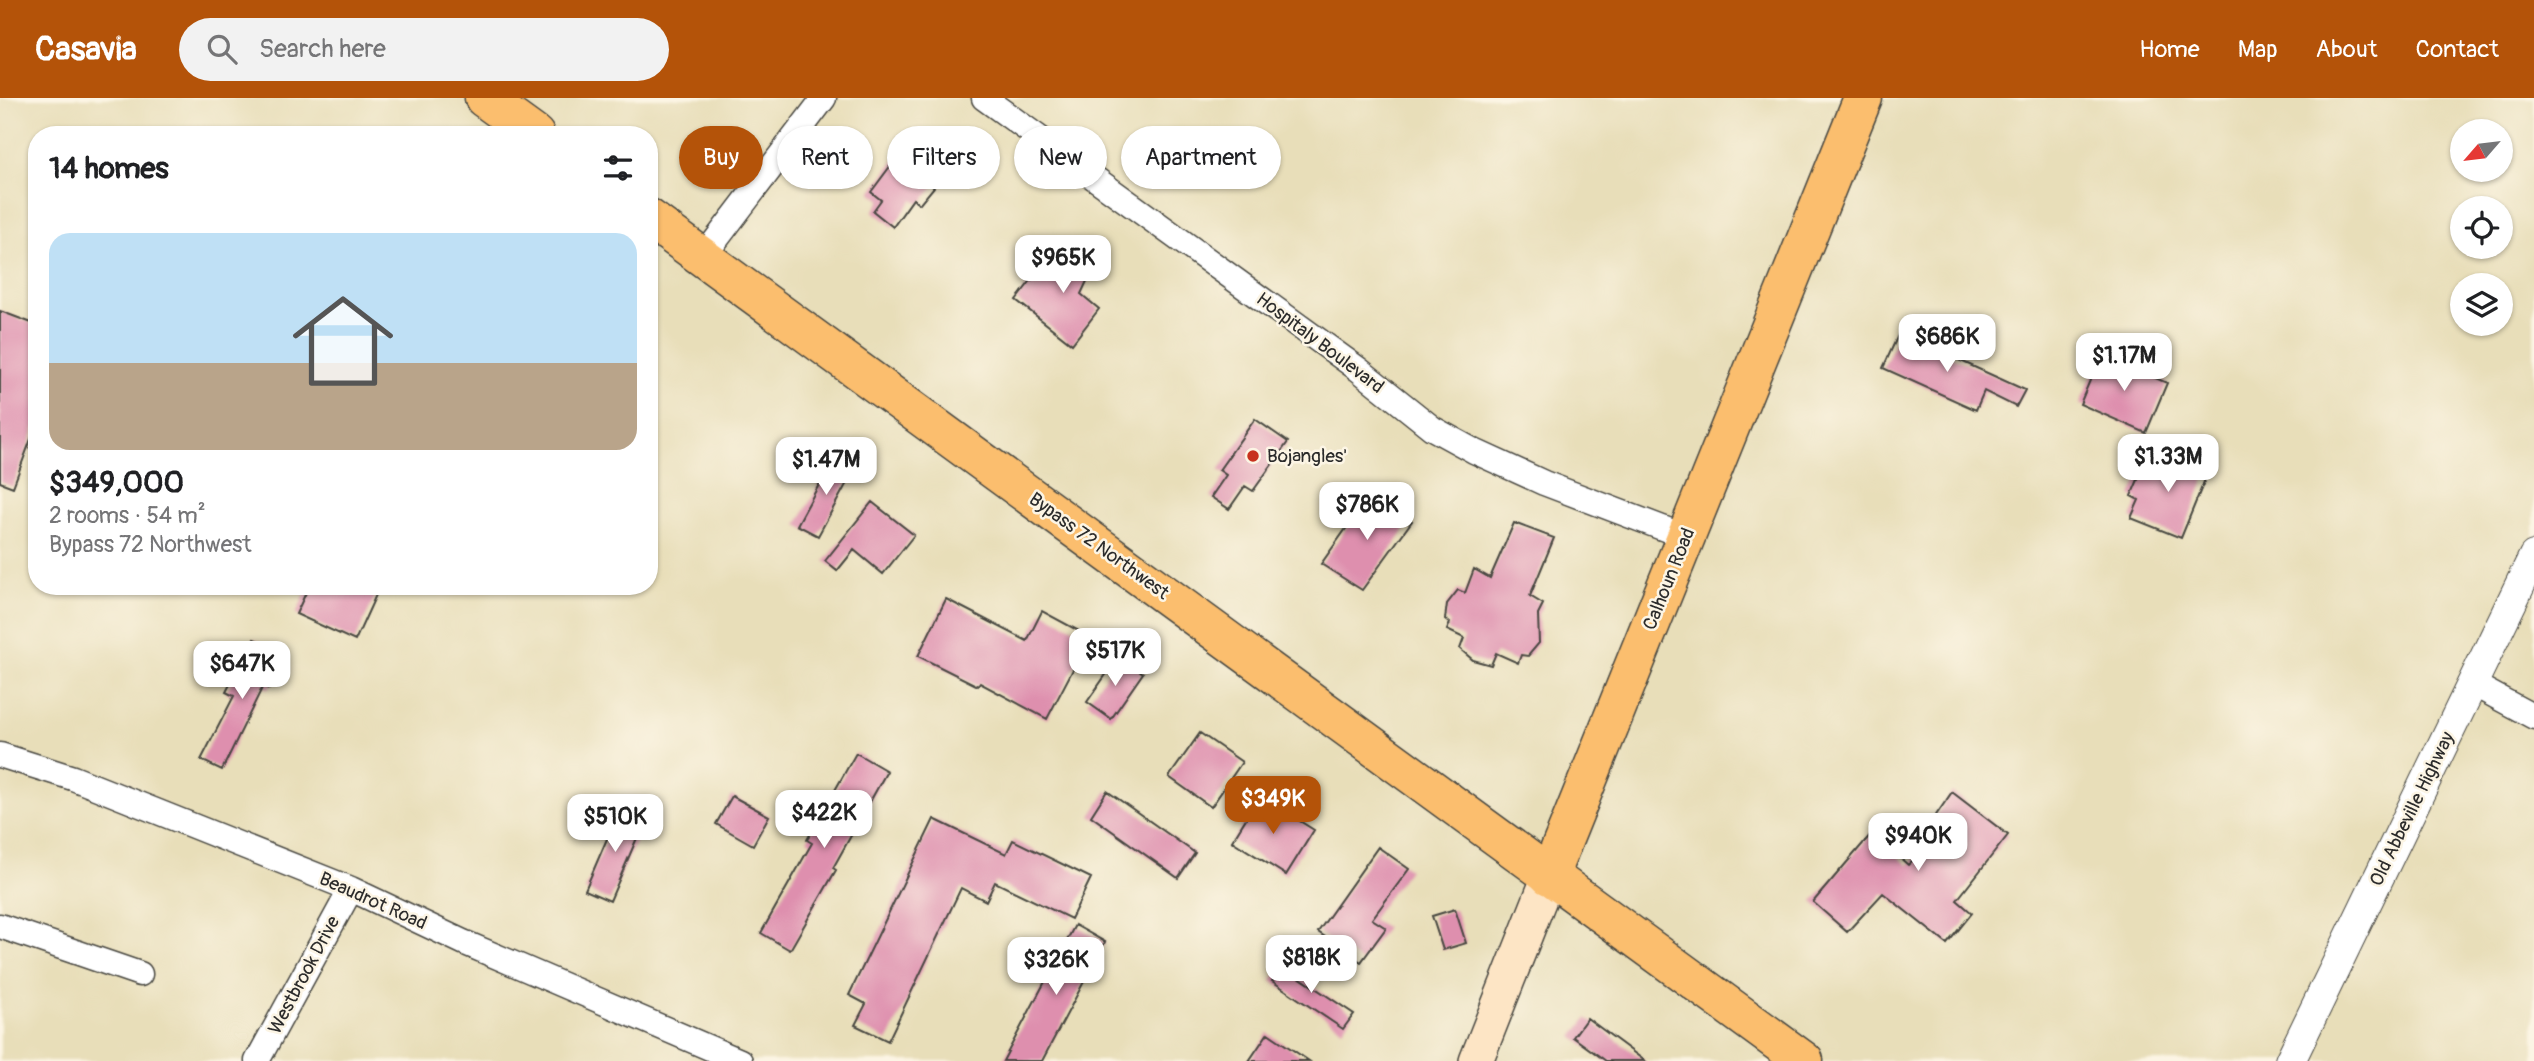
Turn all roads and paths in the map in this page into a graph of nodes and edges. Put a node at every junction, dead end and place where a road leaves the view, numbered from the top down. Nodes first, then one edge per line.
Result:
1 (484, 98) edge
2 (824, 98) edge
3 (984, 98) edge
4 (1863, 98) edge
5 (523, 126) edge
6 (658, 224) edge
7 (703, 257) junction
8 (1686, 537) junction
9 (2534, 556) edge
10 (2473, 684) junction
11 (2534, 717) edge
12 (0, 755) edge
13 (1549, 876) junction
14 (351, 889) junction
15 (0, 926) edge
16 (140, 974) dead end
17 (257, 1061) edge
18 (740, 1061) edge
19 (1476, 1061) edge
20 (1804, 1061) edge
21 (2290, 1061) edge

1 - 5 main road
2 - 7 street
3 - 8 street, Hospitaly Boulevard
4 - 8 main road, Calhoun Road
6 - 7 main road, Bypass 72 Northwest
7 - 13 main road, Bypass 72 Northwest
8 - 13 main road, Calhoun Road
9 - 10 street, Old Abbeville Highway
10 - 11 street
10 - 21 street, Old Abbeville Highway
12 - 14 street, Beaudrot Road
13 - 19 main road, Calhoun Road
13 - 20 main road, Bypass 72 Northwest
14 - 17 street, Westbrook Drive
14 - 18 street, Beaudrot Road
15 - 16 street

